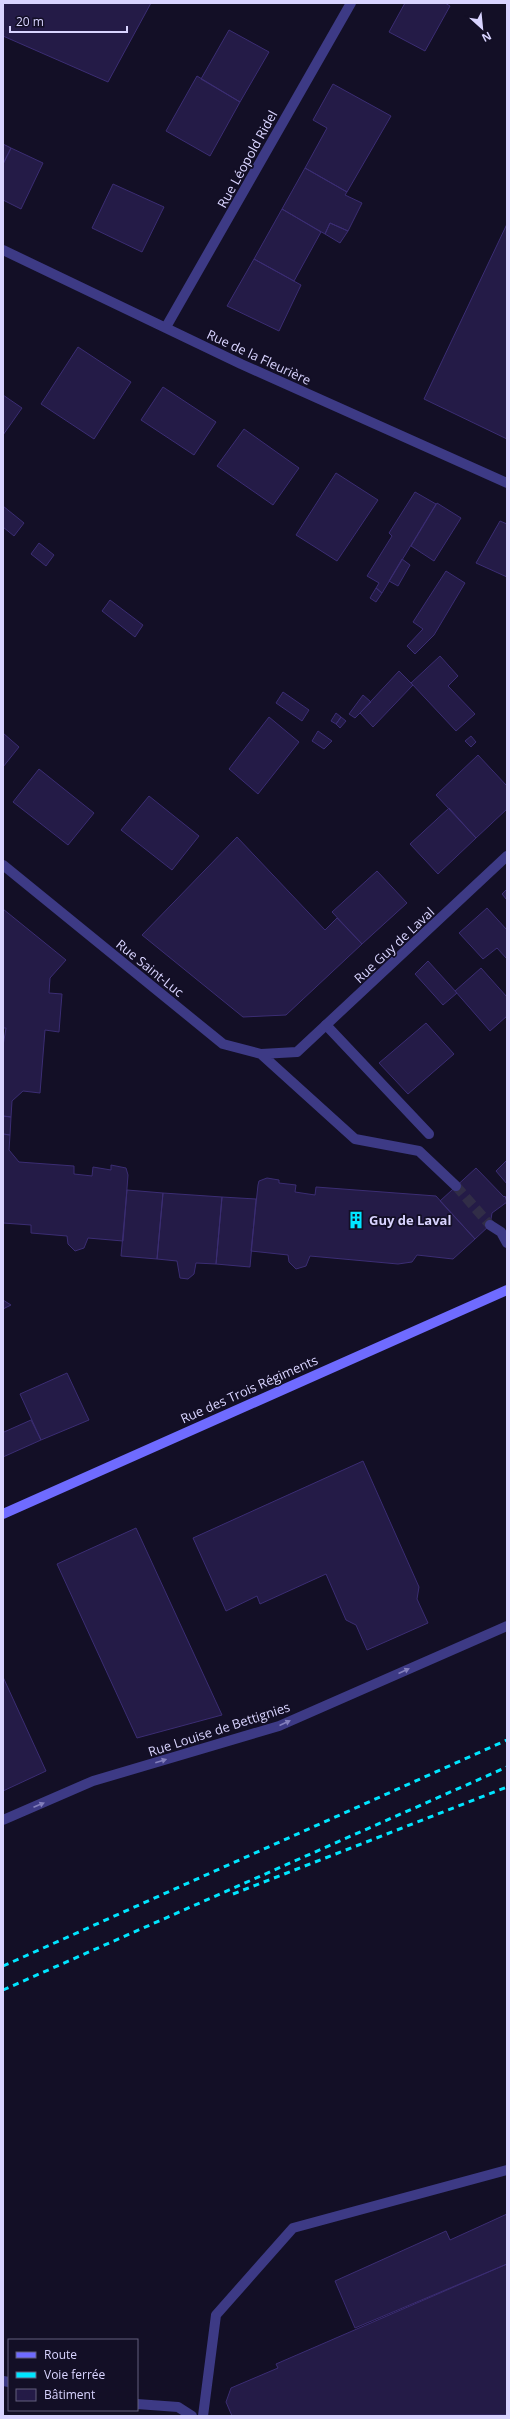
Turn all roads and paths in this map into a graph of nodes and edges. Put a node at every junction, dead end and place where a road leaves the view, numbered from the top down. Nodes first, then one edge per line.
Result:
1 (350, 3) edge
2 (3, 250) edge
3 (166, 328) junction
4 (507, 483) edge
5 (507, 856) edge
6 (3, 864) edge
7 (326, 1025) junction
8 (297, 1052) joint
9 (262, 1054) junction
10 (429, 1134) dead end
11 (456, 1186) tunnel mouth
12 (490, 1224) tunnel mouth
13 (507, 1243) edge
14 (507, 1290) edge
15 (3, 1514) edge
16 (507, 1626) edge
17 (3, 1820) edge
18 (507, 2170) edge
19 (138, 2404) edge
20 (192, 2416) edge
21 (203, 2416) edge

1 - 3 street, Rue Léopold Ridel
2 - 3 street, Rue de la Fleurière
3 - 4 street, Rue de la Fleurière
5 - 7 street, Rue Guy de Laval
6 - 9 street, Rue Saint-Luc
7 - 8 street, Rue Guy de Laval
7 - 10 street
8 - 9 street, Rue Saint-Luc
9 - 11 street
12 - 13 street
14 - 15 main road, Rue des Trois Régiments
17 -> 16 street, Rue Louise de Bettignies
18 - 21 street
19 - 20 street

